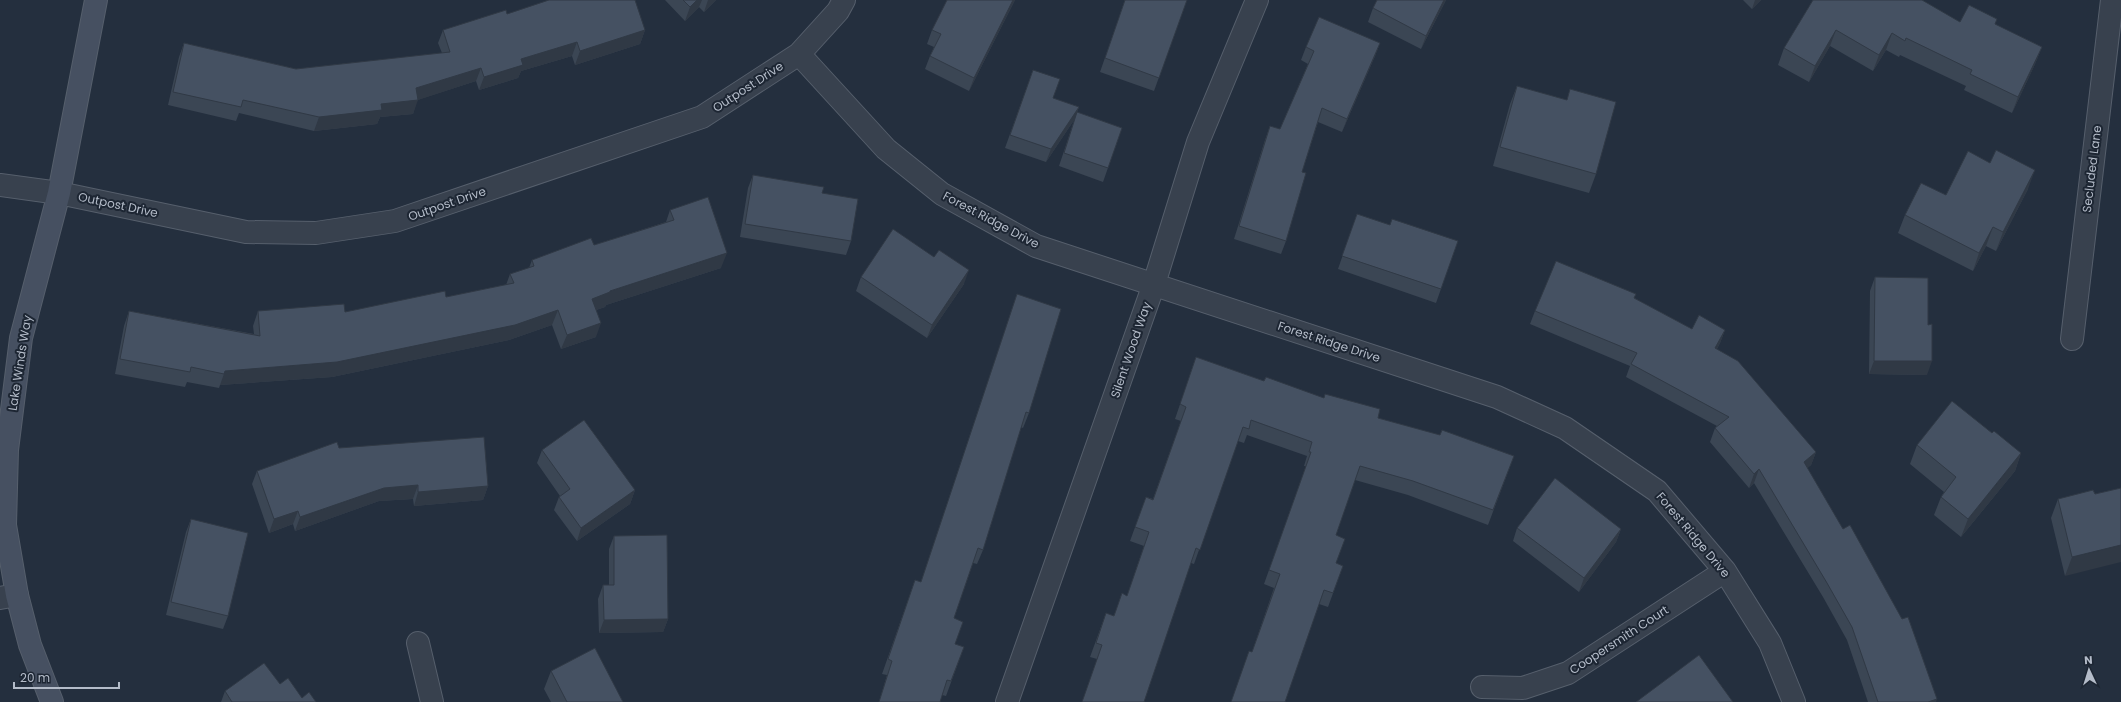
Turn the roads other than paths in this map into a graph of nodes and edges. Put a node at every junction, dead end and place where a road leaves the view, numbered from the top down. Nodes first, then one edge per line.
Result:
1 (96, 0) edge
2 (844, 0) edge
3 (1257, 0) edge
4 (2112, 0) edge
5 (799, 54) junction
6 (0, 185) edge
7 (59, 193) junction
8 (1154, 284) junction
9 (2072, 339) dead end
10 (1725, 571) junction
11 (8, 596) edge
12 (418, 643) dead end
13 (1482, 687) dead end
14 (52, 702) edge
15 (432, 702) edge
16 (1007, 702) edge
17 (1794, 702) edge

1 - 7 street, Lake Winds Way
2 - 5 street, Outpost Drive
3 - 8 street, Silent Wood Way
4 - 9 street, Secluded Lane
5 - 7 street, Outpost Drive
5 - 8 street, Forest Ridge Drive
6 - 7 street, Outpost Drive
7 - 11 street, Lake Winds Way
8 - 10 street, Forest Ridge Drive
8 - 16 street, Silent Wood Way
10 - 13 street, Coopersmith Court
10 - 17 street, Forest Ridge Drive
11 - 14 street, Lake Winds Way
12 - 15 street

